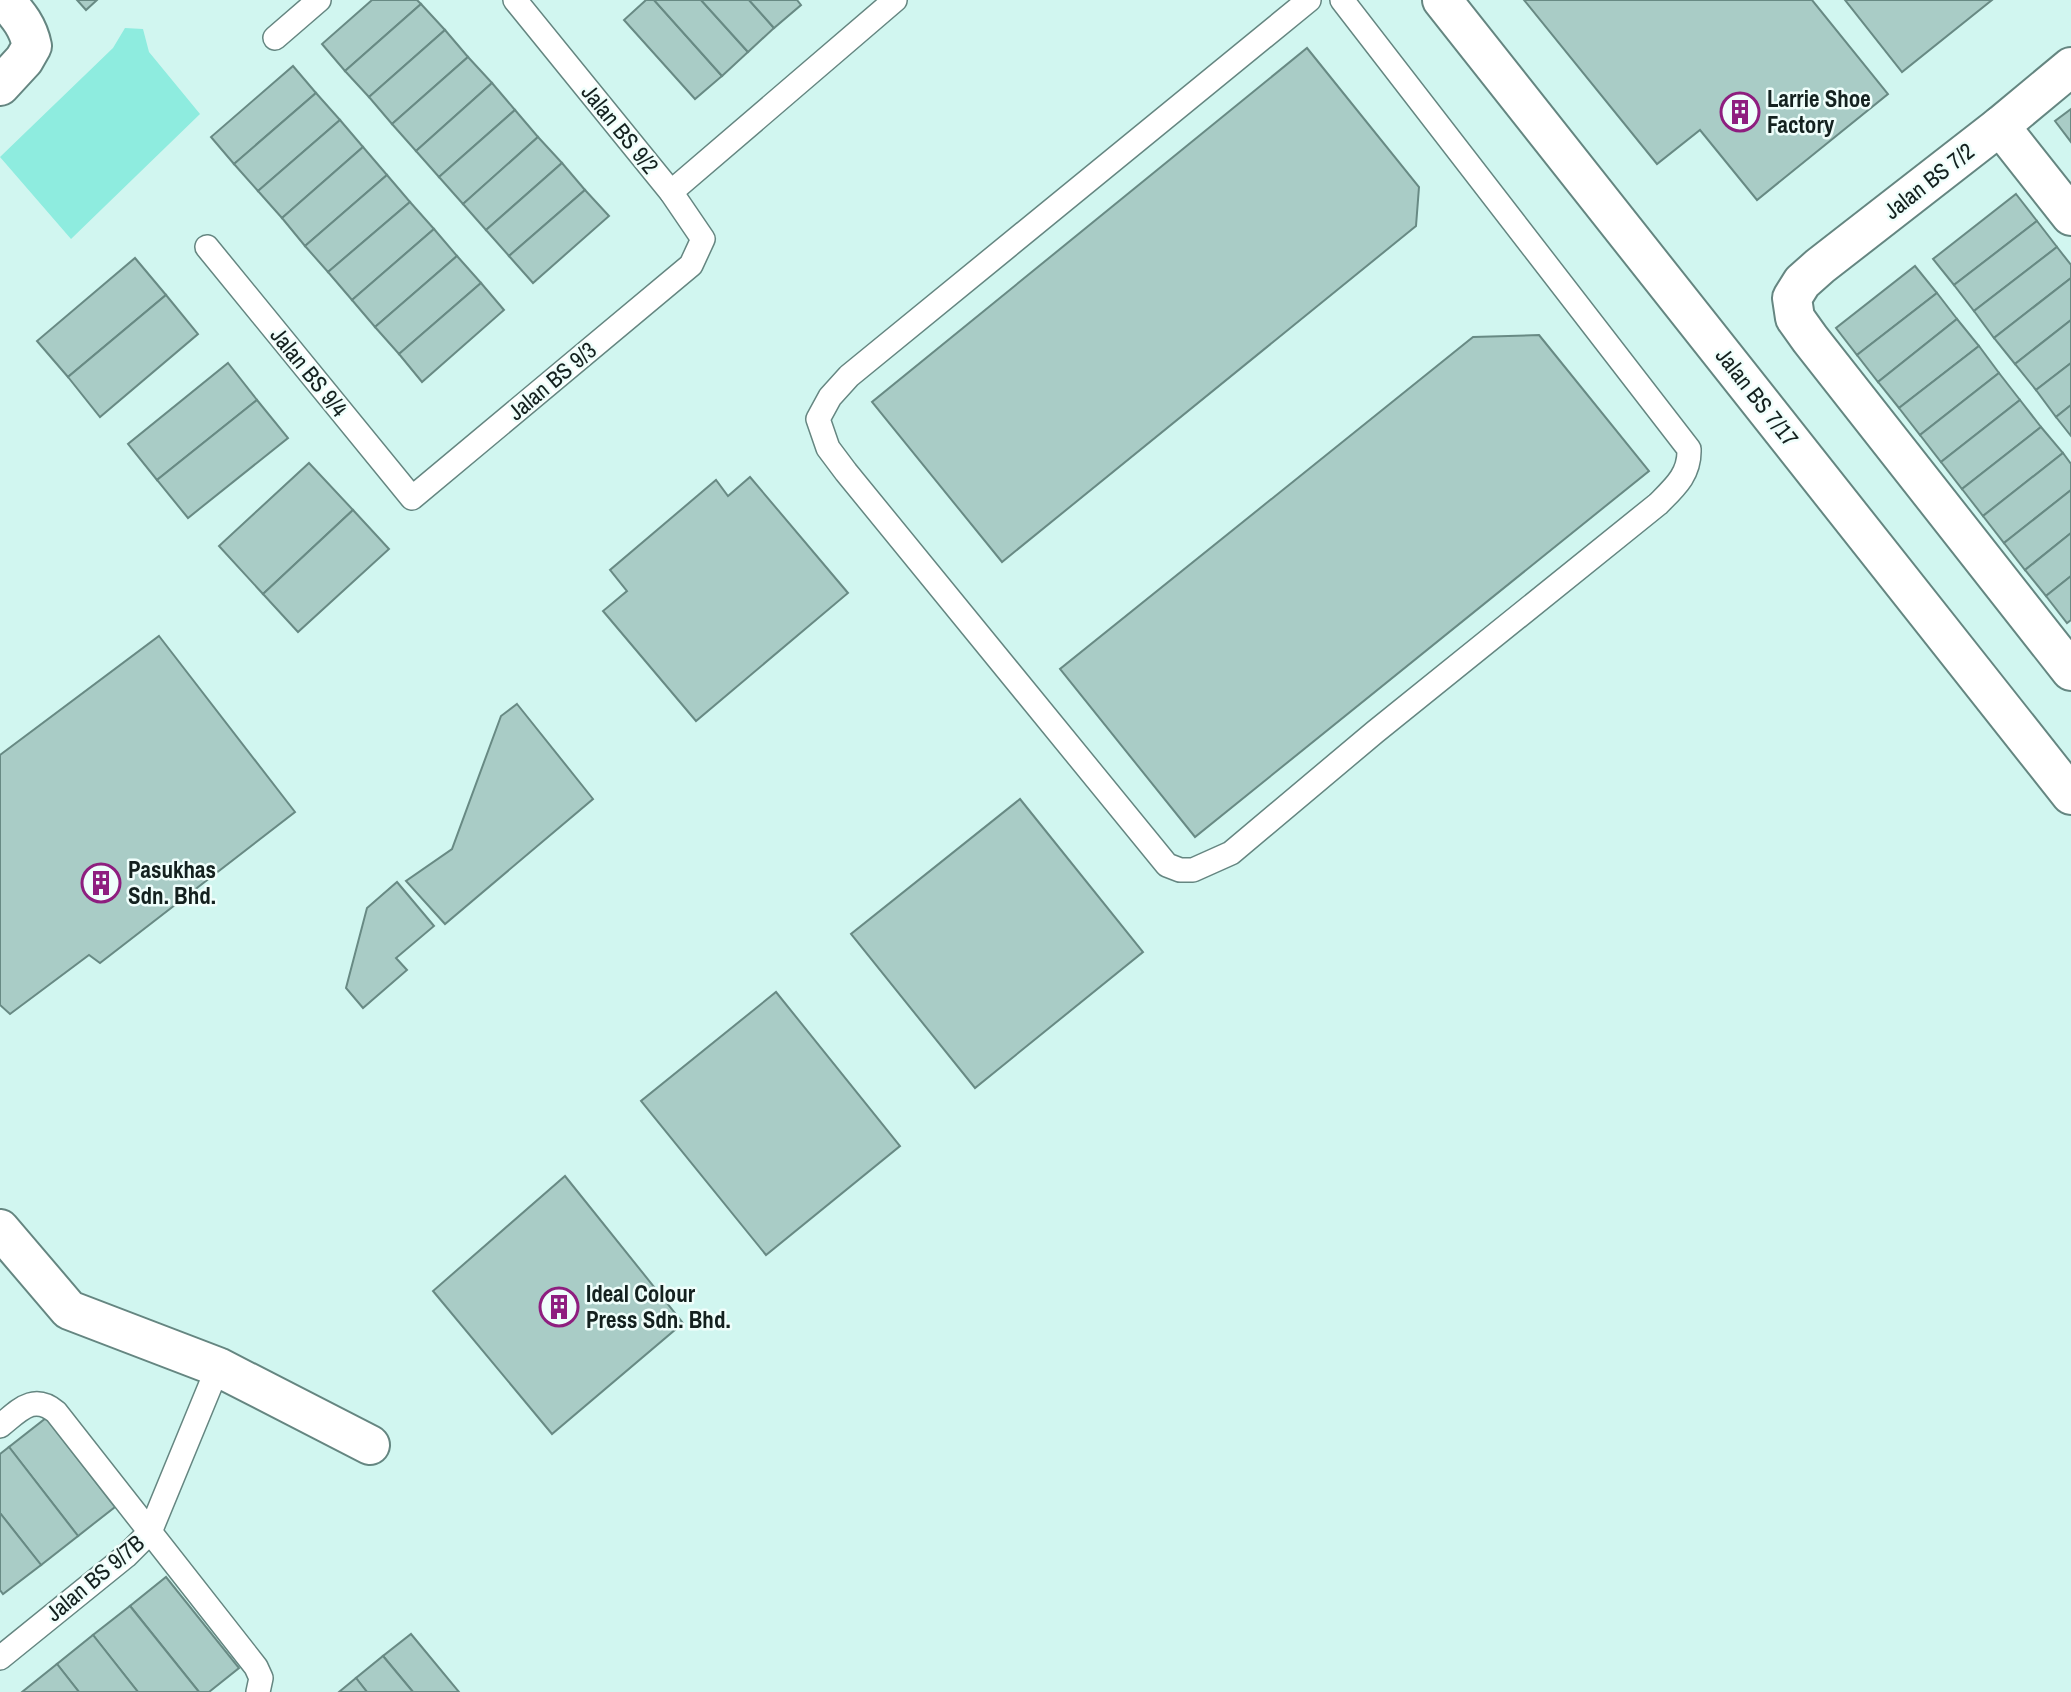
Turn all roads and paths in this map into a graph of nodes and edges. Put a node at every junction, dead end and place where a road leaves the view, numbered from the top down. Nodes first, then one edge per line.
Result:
1 (5, 0) edge
2 (319, 0) edge
3 (516, 0) edge
4 (895, 0) edge
5 (1309, 0) edge
6 (1342, 0) edge
7 (1442, 0) edge
8 (275, 38) dead end
9 (2071, 66) edge
10 (0, 86) edge
11 (2000, 126) junction
12 (671, 192) junction
13 (2071, 216) edge
14 (207, 247) dead end
15 (691, 265) joint
16 (412, 498) joint
17 (2071, 671) edge
18 (2071, 795) edge
19 (0, 1229) edge
20 (218, 1367) junction
21 (0, 1426) edge
22 (370, 1445) dead end
23 (150, 1532) junction
24 (0, 1658) edge
25 (258, 1692) edge

1 - 10 street
2 - 8 lane
3 - 12 lane, Jalan BS 9/2
4 - 12 lane
5 - 6 lane
7 - 18 street, Jalan BS 7/17
9 - 11 street, Jalan BS 7/2
11 - 13 street
11 - 17 street, Jalan BS 7/2
12 - 15 lane, Jalan BS 9/2
14 - 16 lane, Jalan BS 9/4
15 - 16 lane, Jalan BS 9/3
19 - 20 street
20 - 22 street
20 - 23 lane, Jalan BS 9/7B
21 - 23 lane
23 - 24 lane, Jalan BS 9/7B
23 - 25 lane

